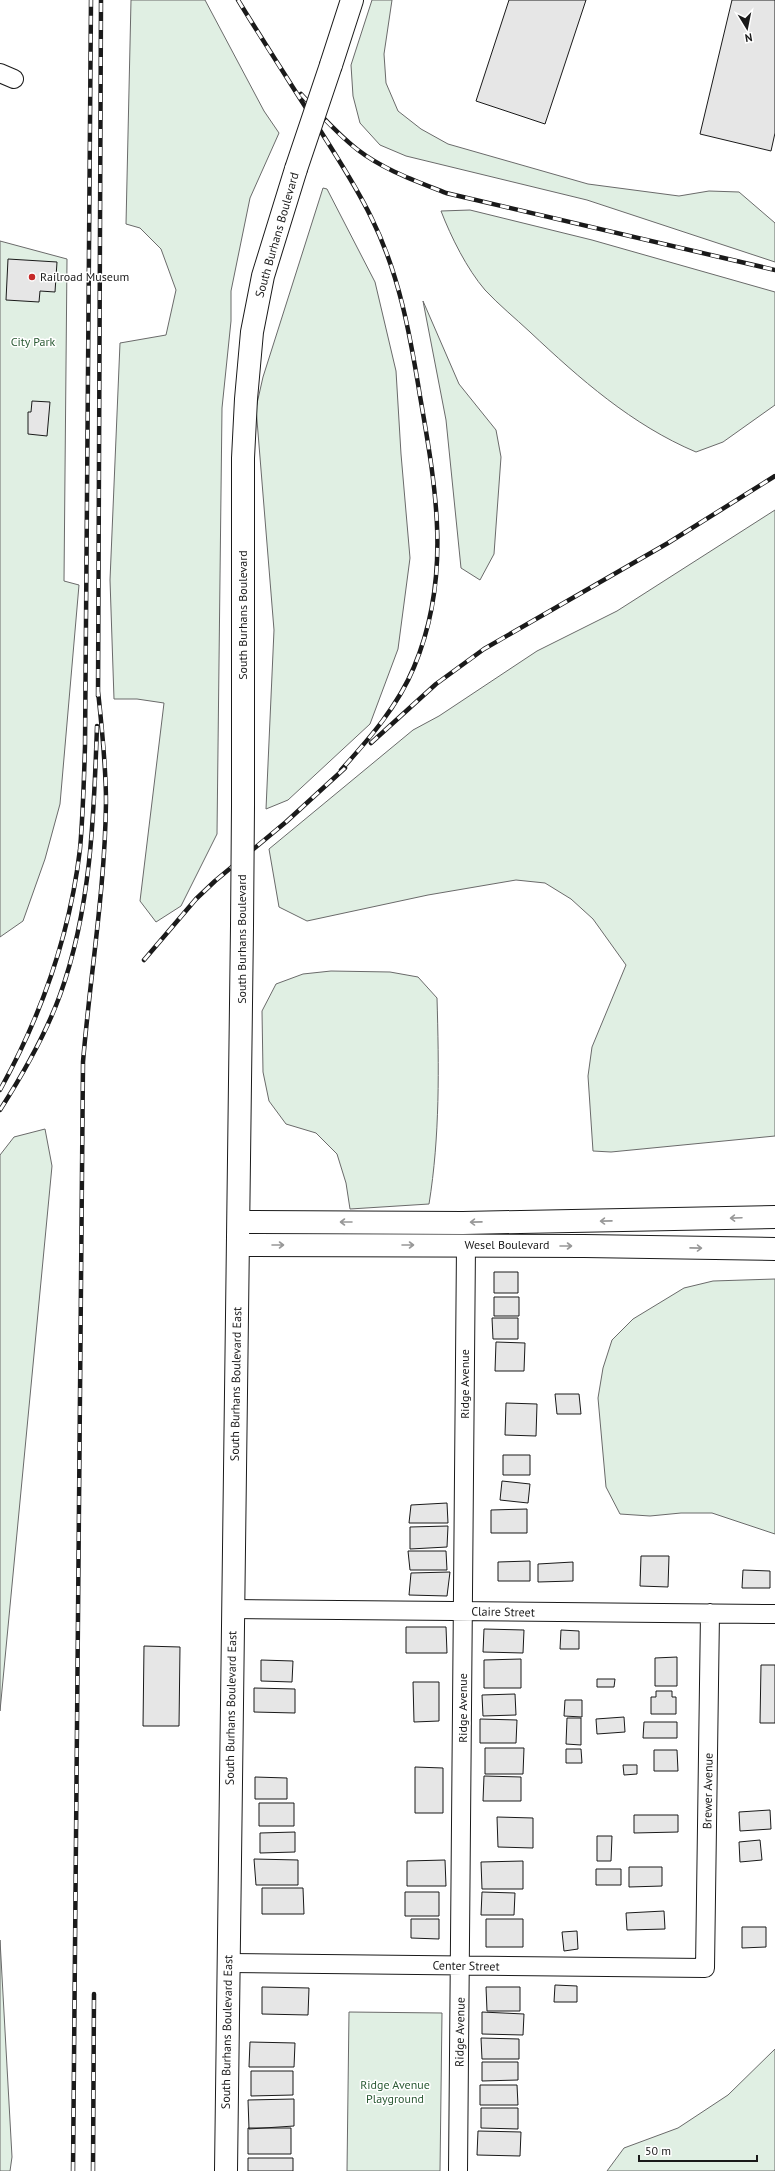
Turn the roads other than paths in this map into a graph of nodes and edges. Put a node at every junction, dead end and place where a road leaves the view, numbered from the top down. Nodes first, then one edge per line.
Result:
1 (352, 0) edge
2 (775, 1217) edge
3 (240, 1222) junction
4 (239, 1245) junction
5 (466, 1245) junction
6 (775, 1249) edge
7 (232, 1609) junction
8 (463, 1611) junction
9 (710, 1613) junction
10 (775, 1614) edge
11 (228, 1963) junction
12 (461, 1966) junction
13 (704, 1968) joint
14 (226, 2171) edge
15 (458, 2171) edge

1 - 3 main road, South Burhans Boulevard, bridge
2 -> 3 main road, Wesel Boulevard
3 - 4 main road, South Burhans Boulevard
4 -> 5 main road, Wesel Boulevard
4 - 7 main road, South Burhans Boulevard East
5 -> 6 main road, Wesel Boulevard
5 - 8 street, Ridge Avenue
7 - 8 street, Claire Street
7 - 11 main road, South Burhans Boulevard East
8 - 9 street, Claire Street
8 - 12 street, Ridge Avenue
9 - 10 street, Claire Street
9 - 13 street, Brewer Avenue
11 - 12 street, Center Street
11 - 14 main road, South Burhans Boulevard East
12 - 13 street, Center Street
12 - 15 street, Ridge Avenue

